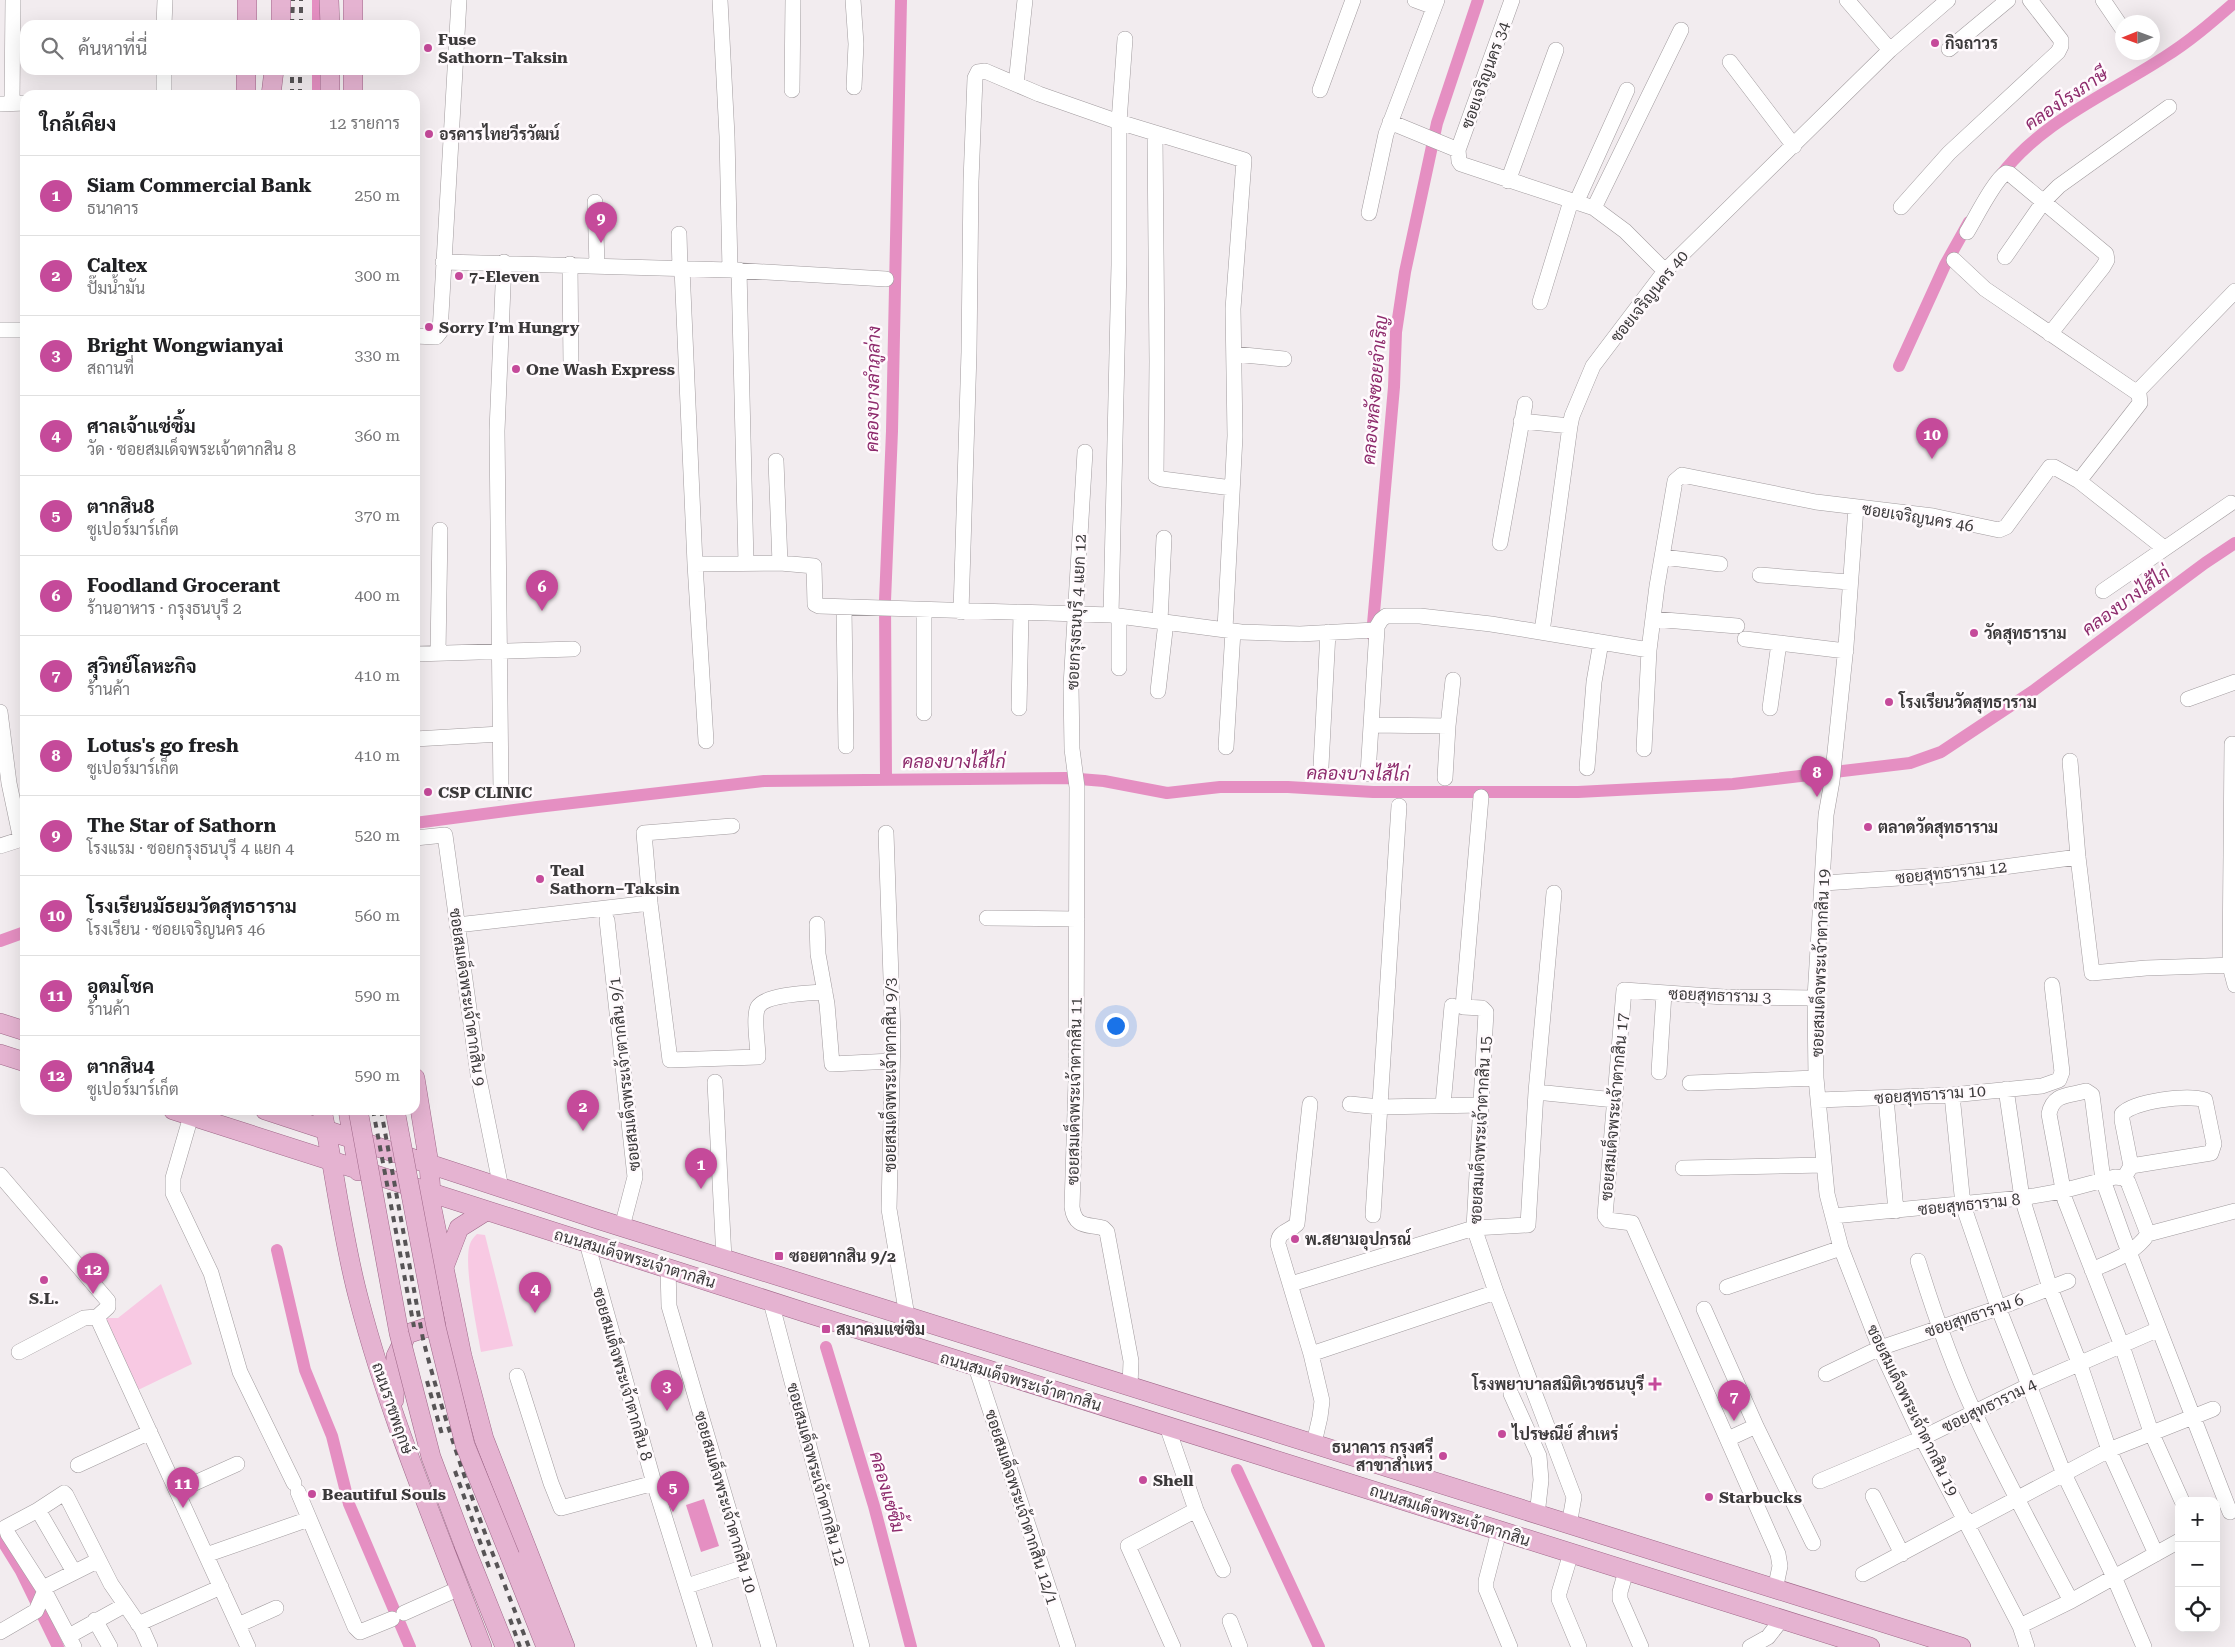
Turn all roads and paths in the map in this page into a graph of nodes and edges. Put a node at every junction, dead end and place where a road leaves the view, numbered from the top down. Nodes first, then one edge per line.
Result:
1 (14, 0) edge
2 (165, 0) edge
3 (247, 0) edge
4 (330, 0) edge
5 (353, 0) edge
6 (459, 0) edge
7 (720, 0) edge
8 (793, 0) edge
9 (853, 0) edge
10 (1025, 0) edge
11 (1353, 0) edge
12 (1415, 0) edge
13 (1512, 0) edge
14 (1846, 0) edge
15 (1948, 0) edge
16 (2008, 0) edge
17 (2030, 0) edge
18 (2104, 0) edge
19 (1435, 3) edge
20 (2115, 17) edge
21 (164, 20) edge
22 (247, 20) edge
23 (330, 20) edge
24 (353, 20) edge
25 (1681, 30) dead end
26 (1125, 39) dead end
27 (1949, 49) dead end
28 (1556, 50) dead end
29 (1890, 50) junction
30 (1730, 62) dead end
31 (164, 75) edge
32 (246, 75) edge
33 (273, 75) edge
34 (281, 75) edge
35 (330, 75) edge
36 (353, 75) edge
37 (1016, 84) junction
38 (854, 87) dead end
39 (164, 90) edge
40 (246, 90) edge
41 (271, 90) edge
42 (281, 90) edge
43 (330, 90) edge
44 (353, 90) edge
45 (792, 90) dead end
46 (1320, 90) dead end
47 (1627, 90) dead end
48 (12, 103) edge
49 (2169, 107) dead end
50 (1119, 122) junction
51 (1390, 122) junction
52 (1155, 134) junction
53 (1794, 146) junction
54 (1458, 150) junction
55 (1508, 181) junction
56 (2044, 201) junction
57 (595, 202) dead end
58 (1574, 202) junction
59 (1901, 207) dead end
60 (1594, 208) junction
61 (1369, 213) dead end
62 (1967, 232) dead end
63 (679, 234) dead end
64 (2006, 257) dead end
65 (1954, 260) dead end
66 (443, 262) junction
67 (504, 262) junction
68 (570, 264) junction
69 (597, 265) junction
70 (681, 268) junction
71 (734, 270) junction
72 (1665, 271) junction
73 (886, 279) dead end
74 (2235, 291) edge
75 (1540, 302) dead end
76 (0, 330) edge
77 (20, 330) edge
78 (2050, 334) junction
79 (420, 336) edge
80 (1234, 354) junction
81 (1284, 359) dead end
82 (571, 367) dead end
83 (2137, 392) junction
84 (1525, 404) dead end
85 (1521, 421) junction
86 (1570, 426) junction
87 (1086, 452) dead end
88 (776, 460) dead end
89 (2079, 481) junction
90 (1232, 488) junction
91 (2231, 503) dead end
92 (1856, 507) junction
93 (440, 530) dead end
94 (1164, 538) dead end
95 (1500, 543) dead end
96 (2164, 548) junction
97 (1663, 557) junction
98 (746, 563) junction
99 (780, 563) junction
100 (695, 564) junction
101 (1720, 564) dead end
102 (1760, 575) dead end
103 (1850, 582) junction
104 (2103, 591) dead end
105 (844, 608) junction
106 (924, 611) junction
107 (960, 612) junction
108 (1021, 613) junction
109 (1076, 615) junction
110 (1115, 616) junction
111 (1653, 619) junction
112 (1163, 622) junction
113 (1229, 630) junction
114 (1372, 630) junction
115 (1328, 632) junction
116 (1542, 632) junction
117 (1601, 642) junction
118 (1779, 643) junction
119 (573, 649) dead end
120 (1649, 650) junction
121 (499, 651) junction
122 (1846, 652) junction
123 (420, 654) edge
124 (438, 654) junction
125 (1119, 668) dead end
126 (1453, 680) dead end
127 (2235, 682) edge
128 (1158, 691) dead end
129 (2188, 699) dead end
130 (1019, 708) dead end
131 (1770, 708) dead end
132 (0, 712) edge
133 (924, 713) dead end
134 (1371, 725) junction
135 (1448, 726) junction
136 (500, 734) junction
137 (420, 739) edge
138 (706, 741) dead end
139 (2232, 744) dead end
140 (846, 746) dead end
141 (1226, 747) dead end
142 (1644, 749) dead end
143 (2070, 761) dead end
144 (1322, 766) dead end
145 (1587, 768) dead end
146 (1074, 771) joint
147 (1368, 774) dead end
148 (1446, 778) dead end
149 (501, 793) dead end
150 (1481, 797) dead end
151 (1399, 806) dead end
152 (20, 826) edge
153 (732, 826) dead end
154 (886, 833) dead end
155 (420, 838) edge
156 (20, 840) edge
157 (0, 846) edge
158 (2078, 857) junction
159 (1824, 883) junction
160 (1554, 893) dead end
161 (650, 903) junction
162 (987, 918) dead end
163 (1077, 919) junction
164 (607, 920) dead end
165 (816, 924) dead end
166 (457, 925) junction
167 (2232, 965) edge
168 (2052, 985) dead end
169 (2235, 985) edge
170 (1624, 990) joint
171 (825, 992) junction
172 (1664, 993) junction
173 (1815, 998) junction
174 (1452, 1006) dead end
175 (0, 1023) edge
176 (20, 1030) edge
177 (0, 1054) edge
178 (20, 1060) edge
179 (892, 1061) junction
180 (1659, 1072) dead end
181 (1816, 1078) junction
182 (715, 1082) dead end
183 (1690, 1083) dead end
184 (2006, 1089) junction
185 (1536, 1092) junction
186 (1952, 1095) junction
187 (1886, 1098) junction
188 (1615, 1100) junction
189 (1818, 1100) junction
190 (1310, 1104) dead end
191 (1350, 1104) dead end
192 (1481, 1105) junction
193 (1443, 1106) junction
194 (420, 1107) edge
195 (1380, 1107) junction
196 (182, 1115) edge
197 (188, 1115) edge
198 (280, 1115) edge
199 (323, 1115) edge
200 (349, 1115) edge
201 (358, 1115) edge
202 (396, 1115) edge
203 (326, 1130) junction
204 (353, 1139) junction
205 (330, 1162) junction
206 (430, 1164) junction
207 (1824, 1165) junction
208 (363, 1166) junction
209 (1683, 1168) dead end
210 (2127, 1172) junction
211 (0, 1175) edge
212 (2103, 1180) junction
213 (501, 1188) junction
214 (2062, 1191) junction
215 (432, 1194) junction
216 (2022, 1198) junction
217 (1963, 1205) junction
218 (486, 1211) junction
219 (1896, 1211) junction
220 (2235, 1211) edge
221 (1373, 1215) dead end
222 (1832, 1216) junction
223 (622, 1227) junction
224 (1474, 1228) junction
225 (2148, 1234) junction
226 (587, 1243) junction
227 (1841, 1248) junction
228 (2130, 1253) junction
229 (724, 1259) junction
230 (1918, 1261) dead end
231 (668, 1268) junction
232 (443, 1270) junction
233 (2092, 1270) junction
234 (2068, 1281) dead end
235 (1291, 1284) junction
236 (1727, 1287) dead end
237 (2050, 1288) junction
238 (1496, 1292) junction
239 (771, 1302) junction
240 (1998, 1308) junction
241 (1704, 1309) dead end
242 (907, 1316) junction
243 (97, 1317) junction
244 (1939, 1327) junction
245 (2159, 1329) junction
246 (2122, 1346) junction
247 (1880, 1348) junction
248 (19, 1352) dead end
249 (1311, 1354) junction
250 (462, 1356) junction
251 (2080, 1365) junction
252 (976, 1367) junction
253 (1826, 1374) dead end
254 (517, 1376) dead end
255 (1130, 1386) junction
256 (2028, 1386) junction
257 (1511, 1394) dead end
258 (2213, 1408) dead end
259 (1974, 1413) junction
260 (394, 1414) junction
261 (2193, 1417) junction
262 (1167, 1426) junction
263 (1756, 1426) junction
264 (150, 1432) junction
265 (2151, 1432) junction
266 (1922, 1438) junction
267 (1728, 1439) junction
268 (1314, 1443) junction
269 (2109, 1450) junction
270 (78, 1464) dead end
271 (237, 1464) dead end
272 (2064, 1474) junction
273 (1820, 1481) dead end
274 (654, 1483) junction
275 (177, 1491) junction
276 (1872, 1496) dead end
277 (2180, 1497) edge
278 (2016, 1499) junction
279 (38, 1510) junction
280 (1196, 1510) junction
281 (2232, 1510) edge
282 (1541, 1516) junction
283 (2220, 1517) edge
284 (309, 1519) junction
285 (1967, 1522) junction
286 (1569, 1525) junction
287 (1500, 1531) junction
288 (1588, 1531) junction
289 (2177, 1542) edge
290 (1538, 1543) junction
291 (1813, 1543) dead end
292 (1902, 1554) junction
293 (2156, 1554) junction
294 (206, 1555) junction
295 (1576, 1555) junction
296 (99, 1560) junction
297 (746, 1567) junction
298 (1223, 1570) dead end
299 (1626, 1571) junction
300 (74, 1572) junction
301 (1863, 1574) dead end
302 (2114, 1577) junction
303 (687, 1586) junction
304 (221, 1587) junction
305 (460, 1588) junction
306 (1775, 1590) junction
307 (2071, 1600) junction
308 (40, 1601) junction
309 (125, 1605) junction
310 (276, 1608) dead end
311 (1782, 1619) junction
312 (95, 1620) junction
313 (1230, 1621) dead end
314 (138, 1624) junction
315 (238, 1625) junction
316 (2020, 1626) junction
317 (0, 1632) edge
318 (1831, 1641) edge
319 (71, 1642) edge
320 (110, 1647) edge
321 (150, 1647) edge
322 (248, 1647) edge
323 (482, 1647) edge
324 (504, 1647) edge
325 (546, 1647) edge
326 (565, 1647) edge
327 (705, 1647) edge
328 (769, 1647) edge
329 (862, 1647) edge
330 (1068, 1647) edge
331 (1173, 1647) edge
332 (1240, 1647) edge
333 (1510, 1647) edge
334 (1579, 1647) edge
335 (1641, 1647) edge
336 (1750, 1647) edge
337 (1870, 1647) edge
338 (1961, 1647) edge
339 (2028, 1647) edge
340 (2144, 1647) edge

1 - 48 street
2 - 21 street
3 - 22 main road
4 - 23 main road
5 - 24 main road
6 - 66 street
7 - 71 street
8 - 45 street
9 - 38 street
10 - 37 street
11 - 46 street
12 - 19 street
13 - 54 street, ซอยเจริญนคร 34
14 - 29 street
15 - 29 street, ซอยเจริญนคร 40
16 - 27 street
17 - 59 street
18 - 20 street
19 - 51 street
25 - 60 street
26 - 50 street
28 - 55 street
29 - 53 street, ซอยเจริญนคร 40
30 - 53 street
31 - 39 street
32 - 40 main road
33 - 41 main road
34 - 42 main road
35 - 43 main road
36 - 44 main road
37 - 50 street
37 - 107 street
47 - 58 street
49 - 56 street
50 - 52 street
50 - 110 street
51 - 54 street
51 - 61 street
52 - 80 street
52 - 90 street
53 - 72 street, ซอยเจริญนคร 40
54 - 55 street
55 - 58 street
56 - 62 street
56 - 64 street
56 - 78 street
57 - 69 street
58 - 60 street
58 - 75 street
60 - 72 street
63 - 70 street
65 - 78 street
66 - 67 street
66 - 79 street
67 - 68 street
67 - 121 street
68 - 69 street
68 - 82 street
69 - 70 street
70 - 71 street
70 - 100 street
71 - 73 street
71 - 98 street
72 - 86 street, ซอยเจริญนคร 40
74 - 83 street
76 - 77 street
78 - 83 street
80 - 81 street
80 - 90 street
83 - 89 street
84 - 85 street
85 - 86 street
85 - 95 street
86 - 116 street, ซอยเจริญนคร 40
87 - 109 street, ซอยกรุงธนบุรี 4 แยก 12
88 - 99 street
89 - 92 street, ซอยเจริญนคร 46
89 - 96 street
90 - 113 street
91 - 96 street
92 - 97 street, ซอยเจริญนคร 46
92 - 103 street, ซอยสมเด็จพระเจ้าตากสิน 19
93 - 124 street
94 - 112 street
96 - 104 street
97 - 101 street
97 - 111 street, ซอยเจริญนคร 46
98 - 99 street
98 - 100 street
99 - 105 street
100 - 138 street
102 - 103 street
103 - 122 street, ซอยสมเด็จพระเจ้าตากสิน 19
105 - 106 street
105 - 140 street
106 - 107 street
106 - 133 street
107 - 108 street
108 - 109 street
108 - 130 street
109 - 110 street
109 - 146 street, ซอยกรุงธนบุรี 4 แยก 12
110 - 112 street
110 - 125 street
111 - 118 street
111 - 120 street, ซอยเจริญนคร 46
112 - 113 street
112 - 128 street
113 - 115 street
113 - 141 street
114 - 115 street
114 - 116 street
114 - 134 street
115 - 144 street
116 - 117 street
117 - 120 street
117 - 145 street
118 - 122 street
118 - 131 street
119 - 121 street
120 - 142 street, ซอยเจริญนคร 46
121 - 124 street
121 - 136 street
122 - 159 street, ซอยสมเด็จพระเจ้าตากสิน 19
123 - 124 street
126 - 135 street
127 - 129 street
132 - 152 street
134 - 135 street
134 - 147 street
135 - 148 street
136 - 137 street
136 - 149 street
139 - 167 street
143 - 158 street
146 - 163 street, ซอยสมเด็จพระเจ้าตากสิน 11
150 - 192 street, ซอยสมเด็จพระเจ้าตากสิน 15
151 - 195 street
153 - 161 street
154 - 179 street, ซอยสมเด็จพระเจ้าตากสิน 9/3
155 - 166 street, ซอยสมเด็จพระเจ้าตากสิน 9
156 - 157 street
158 - 159 street, ซอยสุทธาราม 12
158 - 167 street
159 - 173 street, ซอยสมเด็จพระเจ้าตากสิน 19
160 - 185 street
161 - 166 street
161 - 171 street
162 - 163 street
163 - 255 street, ซอยสมเด็จพระเจ้าตากสิน 11
164 - 223 street, ซอยสมเด็จพระเจ้าตากสิน 9/1
165 - 171 street
166 - 213 street, ซอยสมเด็จพระเจ้าตากสิน 9
167 - 169 street
168 - 184 street, ซอยสุทธาราม 10
170 - 172 street, ซอยสุทธาราม 3
170 - 188 street, ซอยสมเด็จพระเจ้าตากสิน 17
171 - 179 street
172 - 173 street, ซอยสุทธาราม 3
172 - 180 street
173 - 181 street, ซอยสมเด็จพระเจ้าตากสิน 19
174 - 193 street
175 - 176 main road
177 - 178 main road
179 - 242 street, ซอยสมเด็จพระเจ้าตากสิน 9/3
181 - 183 street
181 - 189 street, ซอยสมเด็จพระเจ้าตากสิน 19
182 - 229 street
184 - 186 street, ซอยสุทธาราม 10
184 - 216 street
185 - 188 street
185 - 224 street
186 - 187 street, ซอยสุทธาราม 10
186 - 217 street
187 - 189 street, ซอยสุทธาราม 10
187 - 219 street
188 - 267 street, ซอยสมเด็จพระเจ้าตากสิน 17
189 - 207 street, ซอยสมเด็จพระเจ้าตากสิน 19
190 - 235 street
191 - 195 street
192 - 193 street
192 - 224 street, ซอยสมเด็จพระเจ้าตากสิน 15
193 - 195 street
194 - 206 main road
195 - 221 street
196 - 284 street
197 - 205 main road, ถนนสมเด็จพระเจ้าตากสิน
198 - 203 main road, ถนนสมเด็จพระเจ้าตากสิน
199 - 203 main road, ถนนราชพฤกษ์
200 - 204 main road
201 - 208 main road, bridge
202 - 325 main road, bridge
203 - 204 main road, ถนนสมเด็จพระเจ้าตากสิน
203 - 205 main road, ถนนราชพฤกษ์
204 - 206 main road, ถนนสมเด็จพระเจ้าตากสิน
204 - 208 main road
205 - 208 main road, ถนนสมเด็จพระเจ้าตากสิน
205 - 260 main road, ถนนราชพฤกษ์
206 - 213 main road, ถนนสมเด็จพระเจ้าตากสิน
206 - 215 main road
207 - 209 street
207 - 222 street, ซอยสมเด็จพระเจ้าตากสิน 19
208 - 215 main road, ถนนสมเด็จพระเจ้าตากสิน
208 - 324 main road, ถนนราชพฤกษ์, bridge
210 - 210 street
210 - 212 street, ซอยสุทธาราม 8
210 - 225 street
211 - 243 street
212 - 214 street, ซอยสุทธาราม 8
212 - 214 street
212 - 228 street
213 - 223 main road, ถนนสมเด็จพระเจ้าตากสิน
214 - 216 street, ซอยสุทธาราม 8
214 - 233 street
215 - 218 main road, ถนนสมเด็จพระเจ้าตากสิน
215 - 232 main road
216 - 217 street, ซอยสุทธาราม 8
216 - 237 street
217 - 219 street, ซอยสุทธาราม 8
217 - 240 street
218 - 226 main road, ถนนสมเด็จพระเจ้าตากสิน
218 - 232 main road
219 - 222 street, ซอยสุทธาราม 8
220 - 225 street
222 - 227 street, ซอยสมเด็จพระเจ้าตากสิน 19
223 - 229 main road, ถนนสมเด็จพระเจ้าตากสิน
224 - 235 street
224 - 238 street, ซอยสมเด็จพระเจ้าตากสิน 15
225 - 228 street
226 - 231 main road, ถนนสมเด็จพระเจ้าตากสิน
226 - 274 street, ซอยสมเด็จพระเจ้าตากสิน 8
227 - 236 street
227 - 247 street, ซอยสมเด็จพระเจ้าตากสิน 19
228 - 233 street
228 - 245 street
229 - 242 main road, ถนนสมเด็จพระเจ้าตากสิน
230 - 244 street
231 - 239 main road, ถนนสมเด็จพระเจ้าตากสิน
231 - 297 street, ซอยสมเด็จพระเจ้าตากสิน 10
232 - 250 main road
233 - 246 street
234 - 237 street, ซอยสุทธาราม 6
235 - 249 street
237 - 240 street, ซอยสุทธาราม 6
237 - 251 street
238 - 249 street
238 - 286 street, ซอยสมเด็จพระเจ้าตากสิน 15
239 - 252 main road, ถนนสมเด็จพระเจ้าตากสิน
239 - 329 street, ซอยสมเด็จพระเจ้าตากสิน 12
240 - 244 street, ซอยสุทธาราม 6
240 - 256 street
241 - 263 street
242 - 255 main road, ถนนสมเด็จพระเจ้าตากสิน
243 - 248 street
243 - 264 street
244 - 247 street, ซอยสุทธาราม 6
244 - 259 street
245 - 246 street, ซอยสุทธาราม 4
245 - 261 street
246 - 251 street, ซอยสุทธาราม 4
246 - 265 street
247 - 253 street, ซอยสุทธาราม 6
247 - 266 street, ซอยสมเด็จพระเจ้าตากสิน 19
249 - 268 street
250 - 260 main road
250 - 326 main road
251 - 256 street, ซอยสุทธาราม 4
251 - 269 street
252 - 262 main road, ถนนสมเด็จพระเจ้าตากสิน
252 - 330 street, ซอยสมเด็จพระเจ้าตากสิน 12/1
254 - 274 street
255 - 268 main road, ถนนสมเด็จพระเจ้าตากสิน
256 - 259 street, ซอยสุทธาราม 4
256 - 272 street
257 - 282 street
258 - 261 street
259 - 266 street, ซอยสุทธาราม 4
259 - 278 street
260 - 305 main road, ถนนราชพฤกษ์
261 - 265 street
261 - 281 street
262 - 280 street
262 - 287 main road, ถนนสมเด็จพระเจ้าตากสิน
263 - 267 street
263 - 291 street
264 - 270 street
264 - 275 street
265 - 269 street
265 - 277 street
266 - 273 street, ซอยสุทธาราม 4
266 - 285 street, ซอยสมเด็จพระเจ้าตากสิน 19
267 - 306 street, ซอยสมเด็จพระเจ้าตากสิน 17
268 - 282 main road, ถนนสมเด็จพระเจ้าตากสิน
269 - 272 street
269 - 293 street
271 - 275 street
272 - 278 street
272 - 302 street
274 - 303 street, ซอยสมเด็จพระเจ้าตากสิน 8
275 - 294 street
276 - 292 street
278 - 285 street
278 - 307 street
279 - 296 street
279 - 300 street
279 - 308 street
280 - 298 street
280 - 331 street
281 - 283 street
282 - 286 main road, ถนนสมเด็จพระเจ้าตากสิน
282 - 290 main road
284 - 294 street
284 - 305 street
285 - 292 street
285 - 316 street, ซอยสมเด็จพระเจ้าตากสิน 19
286 - 288 main road, ถนนสมเด็จพระเจ้าตากสิน
287 - 290 main road, ถนนสมเด็จพระเจ้าตากสิน
287 - 333 street
288 - 295 main road
288 - 306 main road, ถนนสมเด็จพระเจ้าตากสิน
289 - 293 street
290 - 295 main road, ถนนสมเด็จพระเจ้าตากสิน
292 - 301 street
293 - 302 street
294 - 304 street
295 - 299 main road, ถนนสมเด็จพระเจ้าตากสิน
295 - 334 street
296 - 300 street
296 - 309 street
297 - 303 street
297 - 328 street, ซอยสมเด็จพระเจ้าตากสิน 10
299 - 311 main road, ถนนสมเด็จพระเจ้าตากสิน
299 - 335 street
300 - 308 street
302 - 307 street
302 - 340 street
303 - 327 street, ซอยสมเด็จพระเจ้าตากสิน 8
304 - 314 street
304 - 315 street
305 - 323 main road, ถนนราชพฤกษ์
306 - 338 main road, ถนนสมเด็จพระเจ้าตากสิน
307 - 316 street
308 - 317 street
308 - 319 street
309 - 312 street
309 - 314 street
310 - 315 street
311 - 318 main road, ถนนสมเด็จพระเจ้าตากสิน
311 - 336 street
312 - 319 street
312 - 320 street
313 - 332 street
314 - 321 street
315 - 322 street
316 - 339 street, ซอยสมเด็จพระเจ้าตากสิน 19
318 - 337 main road, ถนนสมเด็จพระเจ้าตากสิน

